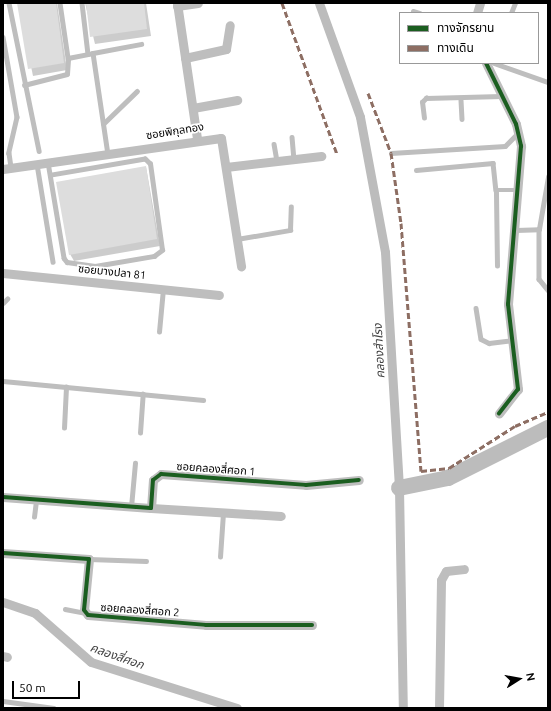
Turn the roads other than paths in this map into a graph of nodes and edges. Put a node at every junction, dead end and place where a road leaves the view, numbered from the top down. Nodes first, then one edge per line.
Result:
1 (9, 3) edge
2 (60, 3) edge
3 (82, 3) edge
4 (198, 3) edge
5 (177, 5) edge
6 (230, 25) dead end
7 (3, 37) edge
8 (141, 44) dead end
9 (90, 54) junction
10 (68, 58) junction
11 (185, 58) junction
12 (486, 64) edge
13 (497, 64) edge
14 (548, 82) edge
15 (24, 85) junction
16 (137, 91) dead end
17 (501, 96) junction
18 (237, 100) dead end
19 (461, 100) junction
20 (193, 108) junction
21 (424, 118) dead end
22 (462, 119) dead end
23 (103, 124) junction
24 (518, 133) junction
25 (292, 137) dead end
26 (198, 139) junction
27 (274, 144) dead end
28 (39, 151) dead end
29 (9, 153) junction
30 (391, 153) dead end
31 (3, 154) edge
32 (108, 154) junction
33 (320, 156) dead end
34 (294, 159) junction
35 (276, 161) junction
36 (42, 162) junction
37 (226, 167) junction
38 (7, 168) edge
39 (416, 170) dead end
40 (51, 176) junction
41 (548, 177) edge
42 (496, 190) junction
43 (519, 190) junction
44 (292, 207) dead end
45 (539, 229) junction
46 (516, 230) junction
47 (237, 240) junction
48 (53, 262) dead end
49 (241, 266) dead end
50 (497, 266) dead end
51 (3, 273) edge
52 (163, 289) junction
53 (548, 290) edge
54 (219, 295) dead end
55 (476, 308) dead end
56 (159, 332) dead end
57 (513, 340) junction
58 (3, 381) edge
59 (66, 387) junction
60 (143, 394) junction
61 (203, 400) dead end
62 (499, 413) dead end
63 (64, 428) dead end
64 (140, 434) dead end
65 (135, 463) dead end
66 (359, 480) dead end
67 (3, 498) edge
68 (36, 500) junction
69 (131, 507) junction
70 (151, 508) junction
71 (223, 513) junction
72 (34, 516) dead end
73 (281, 516) dead end
74 (3, 553) edge
75 (220, 557) dead end
76 (89, 559) junction
77 (146, 561) dead end
78 (464, 569) dead end
79 (65, 609) dead end
80 (85, 613) junction
81 (312, 625) dead end
82 (3, 701) edge
83 (54, 708) edge
84 (439, 708) edge

1 - 15 lane
2 - 10 lane
3 - 9 lane
4 - 5 street
5 - 11 street
6 - 11 street
7 - 29 lane
8 - 9 lane
9 - 10 lane
9 - 23 lane
10 - 15 lane
11 - 20 street
12 - 17 street
13 - 14 lane
15 - 28 lane
16 - 23 lane
17 - 19 lane
17 - 24 street
18 - 20 street
19 - 21 lane
19 - 22 lane
20 - 26 street
23 - 32 lane
24 - 30 lane
24 - 43 street
25 - 34 lane
26 - 32 street, ซอยพิกุลทอง
26 - 37 street, ซอยพิกุลทอง
27 - 35 lane
29 - 31 lane
29 - 38 lane
32 - 36 street, ซอยพิกุลทอง
33 - 34 street
34 - 35 street
35 - 37 street
36 - 38 street, ซอยพิกุลทอง
36 - 40 lane
36 - 48 lane
37 - 47 street, ซอยพิกุลทอง
39 - 42 lane
40 - 40 lane
41 - 45 lane
42 - 43 lane
42 - 50 lane
43 - 46 street
44 - 47 lane
45 - 46 lane
45 - 53 lane
46 - 57 street
47 - 49 street, ซอยพิกุลทอง
51 - 52 street, ซอยบางปลา 81
52 - 54 street, ซอยบางปลา 81
52 - 56 lane
55 - 57 lane
57 - 62 street
58 - 59 lane
59 - 60 lane
59 - 63 lane
60 - 61 lane
60 - 64 lane
65 - 69 lane
66 - 70 street, ซอยคลองสี่ศอก 1
67 - 68 street
68 - 69 street
68 - 72 lane
69 - 70 street
70 - 71 street
71 - 73 street
71 - 75 lane
74 - 76 street
76 - 77 lane
76 - 80 street, ซอยคลองสี่ศอก 2
78 - 84 street
79 - 80 lane
80 - 81 street, ซอยคลองสี่ศอก 2
82 - 83 lane

